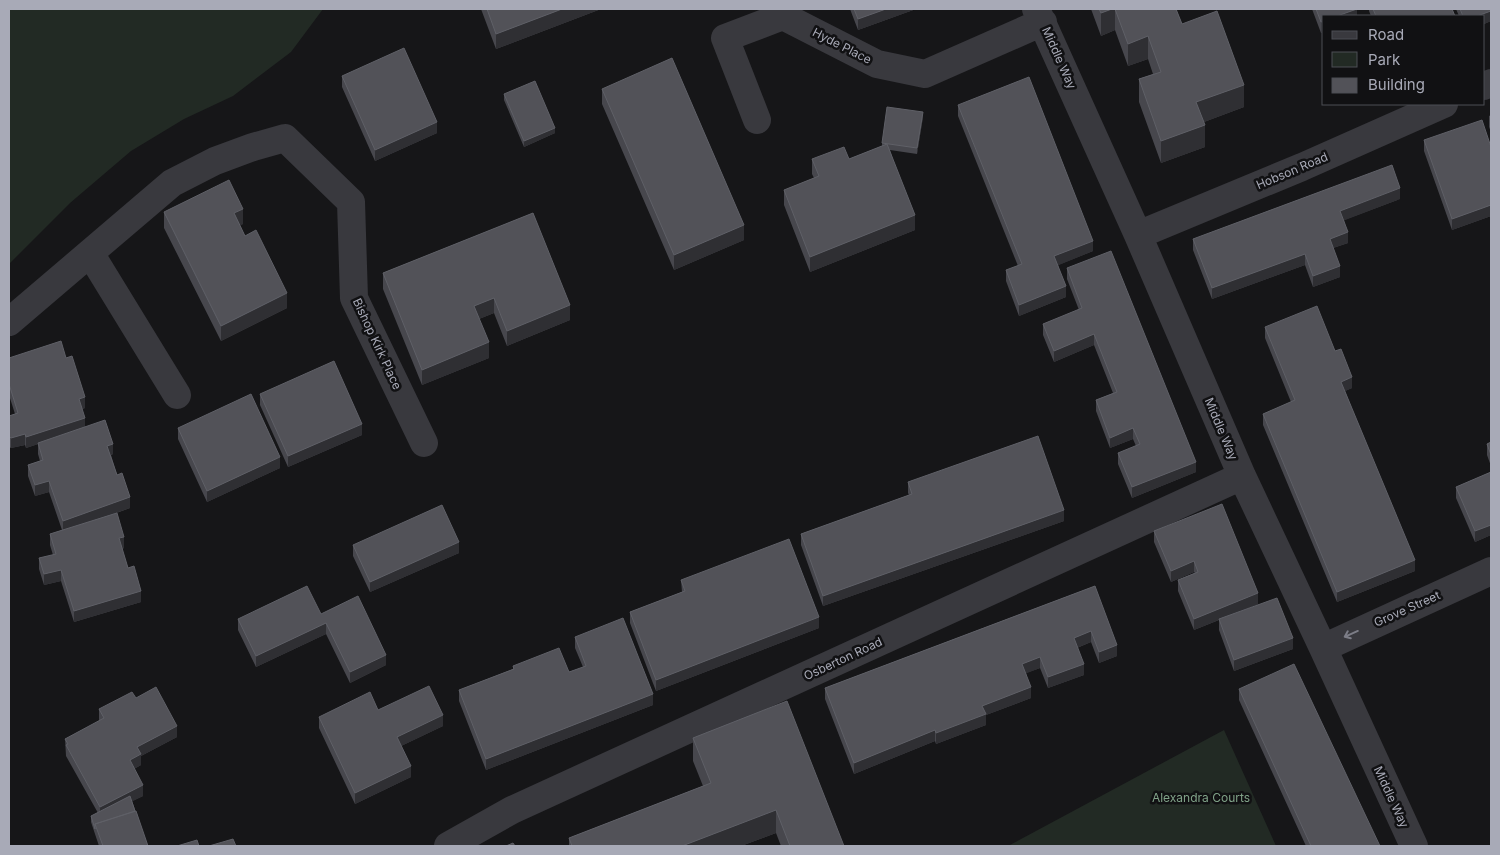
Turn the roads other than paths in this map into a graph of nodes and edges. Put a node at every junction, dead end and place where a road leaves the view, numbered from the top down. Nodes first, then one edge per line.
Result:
1 (1039, 16) edge
2 (1442, 105) edge
3 (757, 120) dead end
4 (1138, 236) junction
5 (90, 253) junction
6 (9, 322) edge
7 (177, 395) dead end
8 (424, 443) dead end
9 (1242, 476) junction
10 (1491, 571) edge
11 (1323, 648) junction
12 (448, 846) edge
13 (1414, 846) edge

1 - 3 street, Hyde Place
1 - 4 street, Middle Way
2 - 4 street, Hobson Road
4 - 9 street, Middle Way
5 - 6 street, Bishop Kirk Place
5 - 7 street
5 - 8 street, Bishop Kirk Place
9 - 11 street, Middle Way
9 - 12 street, Osberton Road
10 -> 11 street, Grove Street
11 - 13 street, Middle Way

